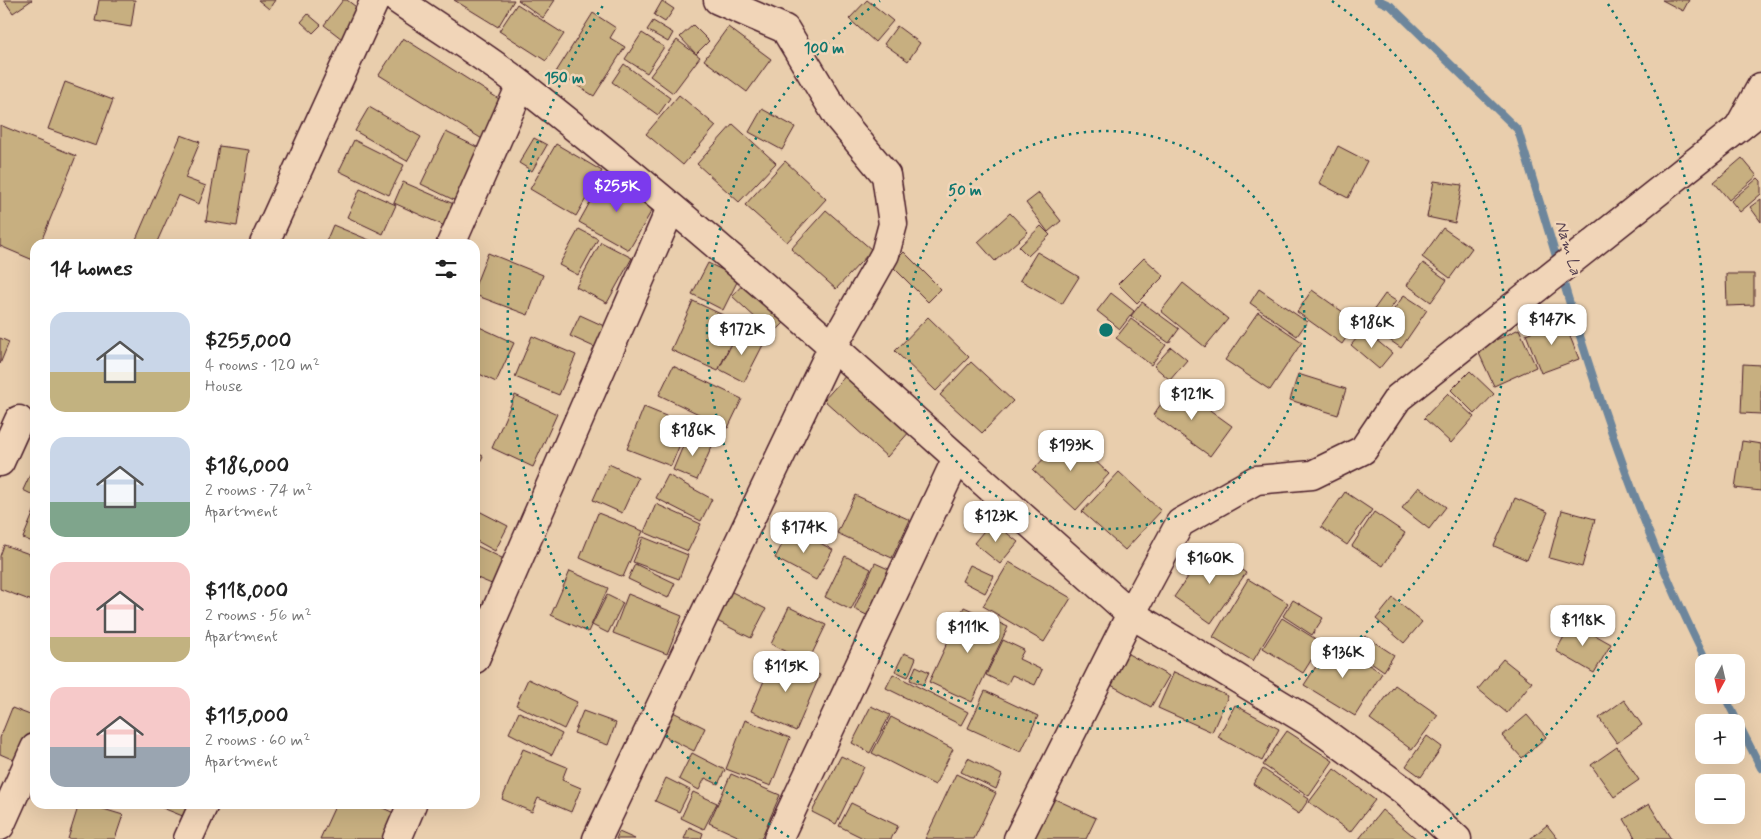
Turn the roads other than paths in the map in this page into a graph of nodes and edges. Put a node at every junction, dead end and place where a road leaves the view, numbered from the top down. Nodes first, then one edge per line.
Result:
1 (375, 0) edge
2 (398, 0) edge
3 (718, 0) edge
4 (521, 85) junction
5 (1761, 86) edge
6 (1761, 110) edge
7 (1739, 127) junction
8 (671, 208) junction
9 (266, 239) edge
10 (453, 239) edge
11 (833, 346) junction
12 (18, 420) edge
13 (957, 458) junction
14 (0, 462) edge
15 (1131, 614) junction
16 (480, 647) edge
17 (30, 759) edge
18 (202, 809) edge
19 (410, 809) edge
20 (0, 826) edge
21 (784, 837) edge
22 (188, 839) edge
23 (397, 839) edge
24 (597, 839) edge
25 (1018, 839) edge
26 (1458, 839) edge

1 - 9 street
2 - 4 street
3 - 11 street
4 - 8 street
4 - 10 street
5 - 7 street
6 - 7 street
7 - 15 street
8 - 11 street
8 - 16 street
11 - 13 street
11 - 24 street
12 - 14 street
13 - 15 street
13 - 21 street
15 - 25 street
15 - 26 street
17 - 20 street
18 - 22 street
19 - 23 street

